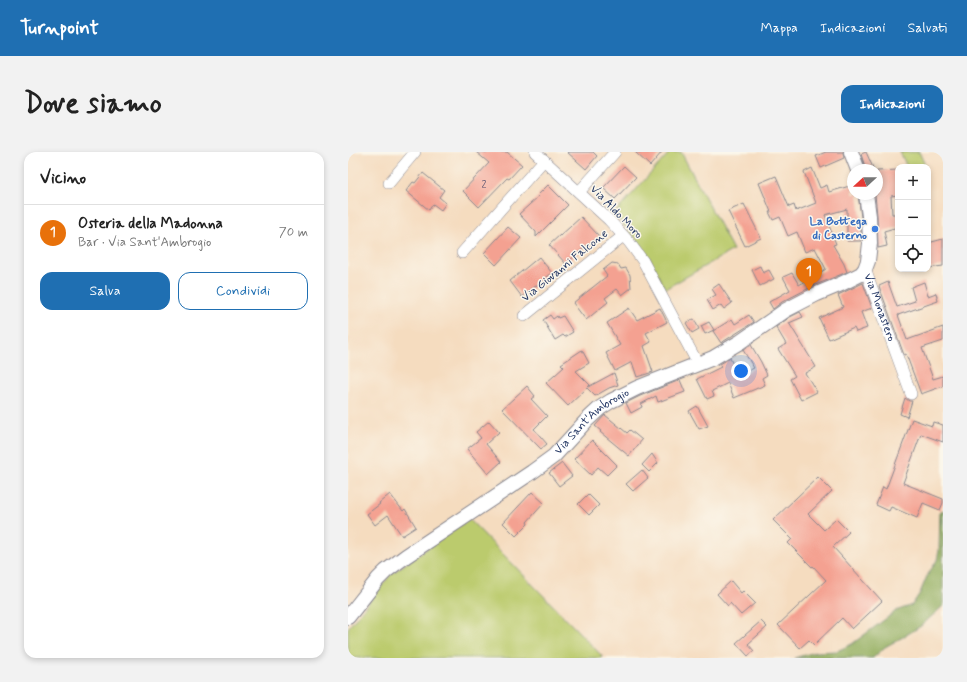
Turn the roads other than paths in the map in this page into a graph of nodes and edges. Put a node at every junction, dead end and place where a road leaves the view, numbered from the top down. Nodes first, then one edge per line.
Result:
1 (415, 152) edge
2 (535, 152) edge
3 (615, 152) edge
4 (851, 152) edge
5 (544, 160) junction
6 (856, 164) edge
7 (389, 183) dead end
8 (579, 192) junction
9 (867, 200) edge
10 (623, 236) junction
11 (462, 253) dead end
12 (865, 269) junction
13 (524, 316) dead end
14 (698, 364) junction
15 (911, 394) dead end
16 (348, 617) edge

1 - 7 street
2 - 5 street, Via Aldo Moro
3 - 8 street
4 - 6 street
5 - 8 street, Via Aldo Moro
5 - 11 street
8 - 10 street, Via Aldo Moro
9 - 12 street, Via Monastero
10 - 13 street, Via Giovanni Falcone
10 - 14 street, Via Aldo Moro
12 - 14 street, Via Sant'Ambrogio
12 - 15 street, Via Monastero
14 - 16 street, Via Sant'Ambrogio

